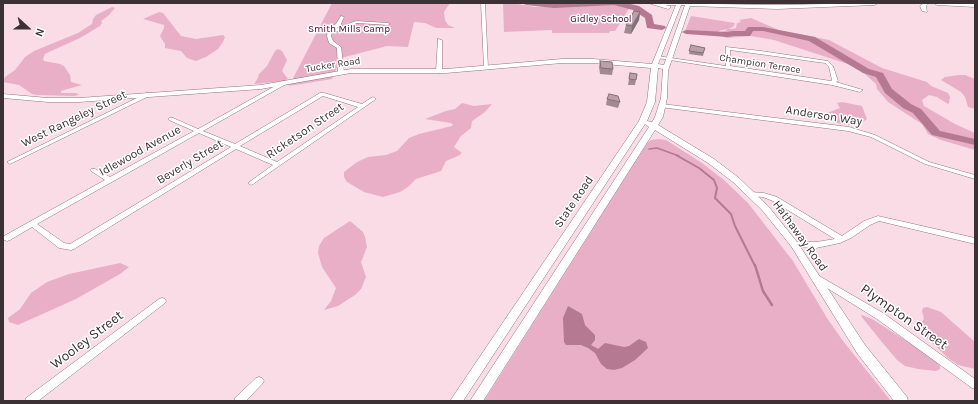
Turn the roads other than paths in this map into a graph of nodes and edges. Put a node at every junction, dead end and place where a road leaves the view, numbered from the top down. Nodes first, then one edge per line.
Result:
1 (483, 3) edge
2 (652, 3) edge
3 (662, 3) edge
4 (736, 3) edge
5 (803, 3) edge
6 (875, 3) edge
7 (926, 3) edge
8 (937, 3) edge
9 (678, 4) edge
10 (688, 4) edge
11 (975, 5) edge
12 (926, 10) dead end
13 (675, 11) junction
14 (342, 17) dead end
15 (388, 24) dead end
16 (330, 33) junction
17 (440, 40) dead end
18 (669, 59) junction
19 (656, 61) junction
20 (666, 67) junction
21 (486, 68) junction
22 (728, 68) junction
23 (439, 71) junction
24 (341, 72) junction
25 (284, 83) junction
26 (832, 83) junction
27 (860, 90) dead end
28 (147, 95) junction
29 (3, 96) edge
30 (373, 99) dead end
31 (361, 106) junction
32 (662, 106) junction
33 (171, 119) dead end
34 (643, 121) junction
35 (653, 126) junction
36 (200, 131) junction
37 (236, 147) junction
38 (10, 162) dead end
39 (276, 164) junction
40 (93, 170) dead end
41 (975, 176) edge
42 (110, 180) junction
43 (251, 183) dead end
44 (752, 194) junction
45 (32, 224) junction
46 (7, 238) dead end
47 (842, 239) junction
48 (975, 241) edge
49 (794, 244) junction
50 (814, 276) junction
51 (539, 279) junction
52 (552, 284) junction
53 (162, 302) dead end
54 (259, 381) dead end
55 (975, 386) edge
56 (30, 401) edge
57 (239, 401) edge
58 (456, 401) edge
59 (476, 401) edge
60 (902, 401) edge

1 - 21 street
2 - 13 main road
3 - 9 main road
4 - 5 main road
6 - 10 main road
7 - 12 main road
8 - 11 main road
9 - 10 main road
9 - 13 main road, State Road
10 - 18 main road, State Road
13 - 19 main road, State Road
14 - 16 street
15 - 16 street
16 - 24 street
17 - 23 street
18 - 19 street, Champion Terrace
18 - 20 main road, State Road
18 - 22 street, Champion Terrace
19 - 20 main road, Tucker Road
19 - 21 main road, Tucker Road
19 - 34 main road, State Road
20 - 32 main road, State Road
21 - 23 main road, Tucker Road
22 - 26 street, Champion Terrace
22 - 26 street
23 - 24 main road, Tucker Road
24 - 25 main road, Tucker Road
25 - 28 main road, Tucker Road
25 - 36 street, Idlewood Avenue
26 - 27 street, Champion Terrace
28 - 29 main road, Tucker Road
28 - 38 street, West Rangeley Street
30 - 31 street, Ricketson Street
31 - 37 street, Beverly Street
31 - 39 street, Ricketson Street
32 - 35 main road, State Road
32 - 41 street, Anderson Way
33 - 36 street
34 - 35 main road, Hathaway Road
34 - 51 main road, State Road
35 - 44 main road, Hathaway Road
35 - 52 main road, State Road
36 - 37 street
36 - 42 street, Idlewood Avenue
37 - 39 street
37 - 45 street, Beverly Street
39 - 43 street, Ricketson Street
40 - 42 street
42 - 45 street, Idlewood Avenue
44 - 47 street
44 - 49 main road, Hathaway Road
45 - 46 street, Idlewood Avenue
47 - 48 street
47 - 49 street
49 - 50 main road, Hathaway Road
50 - 55 street, Plympton Street
50 - 60 main road, Hathaway Road
51 - 52 main road
51 - 58 main road, State Road
52 - 59 main road, State Road
53 - 56 street, Wooley Street
54 - 57 street

